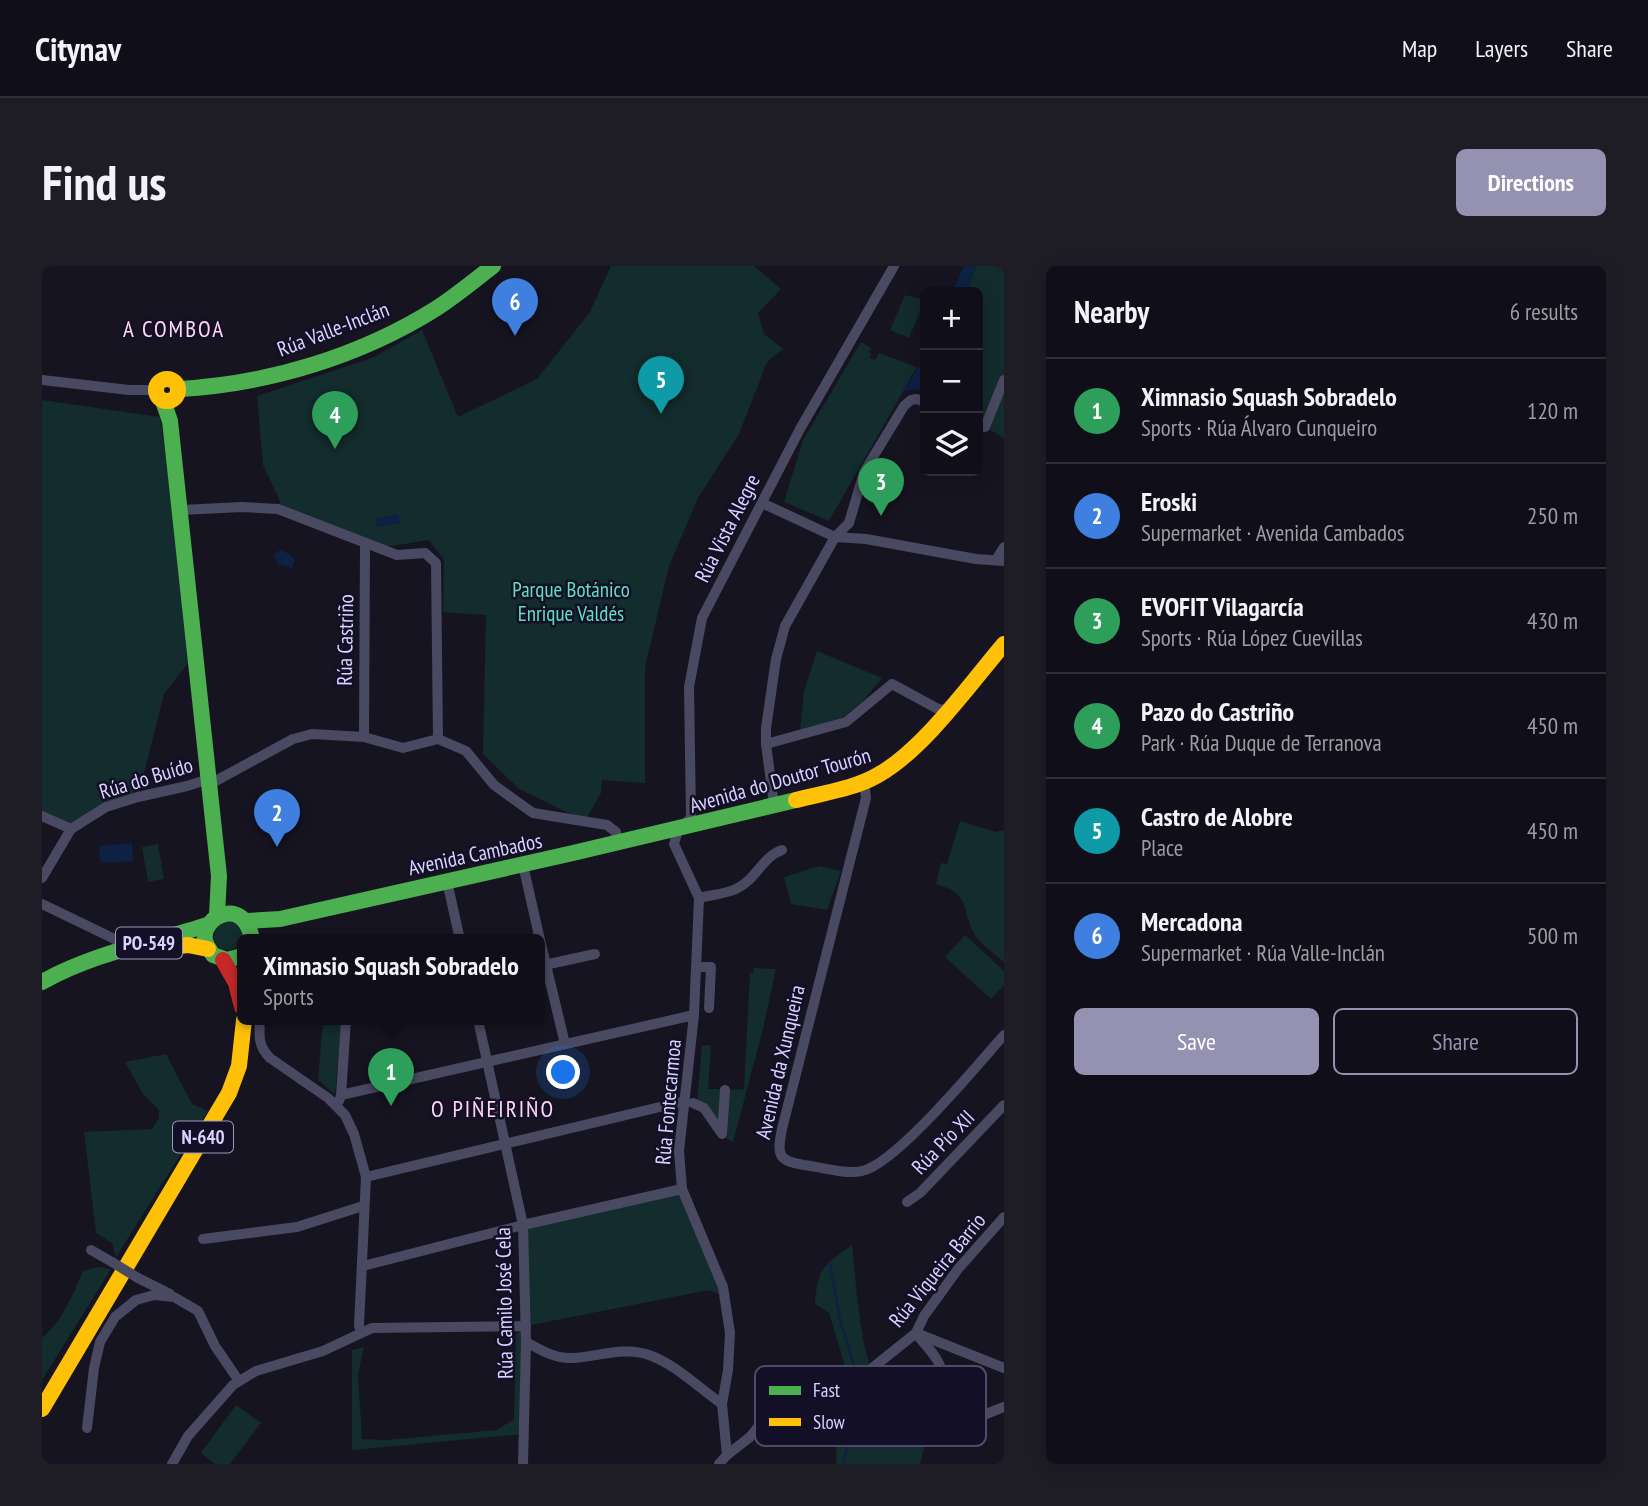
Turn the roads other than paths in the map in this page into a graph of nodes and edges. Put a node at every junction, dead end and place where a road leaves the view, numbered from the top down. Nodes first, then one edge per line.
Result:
1 (894, 266) edge
2 (490, 268) edge
3 (42, 380) edge
4 (1004, 380) edge
5 (168, 394) junction
6 (920, 400) edge
7 (985, 427) dead end
8 (762, 503) junction
9 (181, 510) junction
10 (835, 537) junction
11 (365, 544) junction
12 (1004, 547) edge
13 (1000, 561) edge
14 (1003, 646) edge
15 (947, 710) junction
16 (364, 737) junction
17 (438, 739) junction
18 (766, 744) junction
19 (210, 781) junction
20 (864, 782) junction
21 (774, 805) junction
22 (42, 816) edge
23 (71, 829) junction
24 (678, 830) junction
25 (618, 842) junction
26 (782, 850) dead end
27 (523, 865) junction
28 (219, 876) junction
29 (42, 878) edge
30 (447, 881) junction
31 (699, 898) junction
32 (42, 904) edge
33 (212, 920) junction
34 (247, 928) edge
35 (459, 934) edge
36 (539, 934) edge
37 (132, 947) junction
38 (208, 949) junction
39 (595, 954) dead end
40 (237, 959) edge
41 (223, 960) junction
42 (545, 964) edge
43 (696, 967) junction
44 (545, 975) edge
45 (42, 984) edge
46 (237, 987) edge
47 (709, 1008) dead end
48 (694, 1015) junction
49 (243, 1025) edge
50 (260, 1025) edge
51 (346, 1025) edge
52 (479, 1025) edge
53 (1004, 1035) edge
54 (565, 1044) junction
55 (488, 1063) junction
56 (724, 1090) dead end
57 (339, 1100) junction
58 (689, 1102) junction
59 (1004, 1105) edge
60 (507, 1145) junction
61 (366, 1177) junction
62 (682, 1189) junction
63 (907, 1202) dead end
64 (363, 1206) junction
65 (1004, 1217) edge
66 (523, 1225) junction
67 (203, 1239) dead end
68 (92, 1250) dead end
69 (363, 1266) junction
70 (174, 1297) junction
71 (526, 1325) junction
72 (362, 1332) junction
73 (916, 1333) junction
74 (526, 1342) junction
75 (874, 1366) edge
76 (941, 1366) edge
77 (1004, 1368) edge
78 (239, 1381) junction
79 (722, 1404) junction
80 (1004, 1407) edge
81 (42, 1409) edge
82 (986, 1414) edge
83 (87, 1427) dead end
84 (755, 1431) edge
85 (727, 1454) junction
86 (172, 1464) edge
87 (523, 1464) edge
88 (719, 1464) edge

1 - 8 street, Rúa Vista Alegre
2 - 5 main road, Rúa Valle-Inclán
3 - 5 street, Rúa Valle-Inclán
4 - 7 street
5 - 9 main road
6 - 10 street
8 - 10 street
8 - 24 street, Rúa Vista Alegre
9 - 11 street
9 - 19 main road
10 - 13 street
10 - 18 street
11 - 16 street, Rúa Castriño
11 - 17 street
12 - 13 street
14 - 15 main road, Avenida do Doutor Tourón
15 - 18 street
15 - 20 main road, Avenida do Doutor Tourón
16 - 17 street, Rúa do Buído
16 - 19 street, Rúa do Buído
17 - 25 street
18 - 21 street
19 - 23 street, Rúa do Buído
19 - 28 main road
20 - 21 main road, Avenida do Doutor Tourón
20 - 53 street, Avenida da Xunqueira
21 - 24 main road, Avenida do Doutor Tourón
22 - 23 street
23 - 29 street, Rúa do Buído
24 - 25 main road, Avenida Cambados
24 - 31 street, Rúa Fontecarmoa
25 - 27 main road, Avenida Cambados
26 - 31 street
27 - 30 main road, Avenida Cambados
27 - 36 street
28 - 33 main road
28 - 34 main road
30 - 34 main road, Avenida Cambados
30 - 35 street
31 - 43 street, Rúa Fontecarmoa
32 - 37 street
33 - 34 main road
33 - 37 main road, PO-549
33 - 38 main road
37 - 45 main road, PO-549
38 - 41 main road
38 - 45 main road, PO-549
39 - 42 street
40 - 41 main road
41 - 46 main road
43 - 47 street
43 - 48 street, Rúa Fontecarmoa
44 - 54 street
48 - 54 street
48 - 58 street, Rúa Fontecarmoa
49 - 81 main road, N-640
50 - 57 street
51 - 57 street
52 - 55 street, Rúa Camilo José Cela
54 - 55 street
55 - 57 street
55 - 60 street, Rúa Camilo José Cela
56 - 58 street
57 - 61 street
58 - 60 street
58 - 62 street, Rúa Fontecarmoa
59 - 63 street, Rúa Pío XII
60 - 61 street
60 - 66 street, Rúa Camilo José Cela
61 - 64 street
62 - 66 street
62 - 79 street, Rúa Fontecarmoa
64 - 67 street
64 - 69 street
65 - 73 street, Rúa Viqueira Barrio
66 - 69 street
66 - 71 street, Rúa Camilo José Cela
68 - 70 street, bridge
69 - 72 street
70 - 78 street
70 - 83 street
71 - 72 street
71 - 74 street, Rúa Camilo José Cela
72 - 78 street
73 - 75 street, Rúa Viqueira Barrio
73 - 76 street
73 - 77 street
74 - 79 street
74 - 87 street, Rúa Camilo José Cela
78 - 86 street
79 - 85 street, Rúa Fontecarmoa
80 - 82 street
84 - 85 street, Rúa Viqueira Barrio
85 - 88 street

